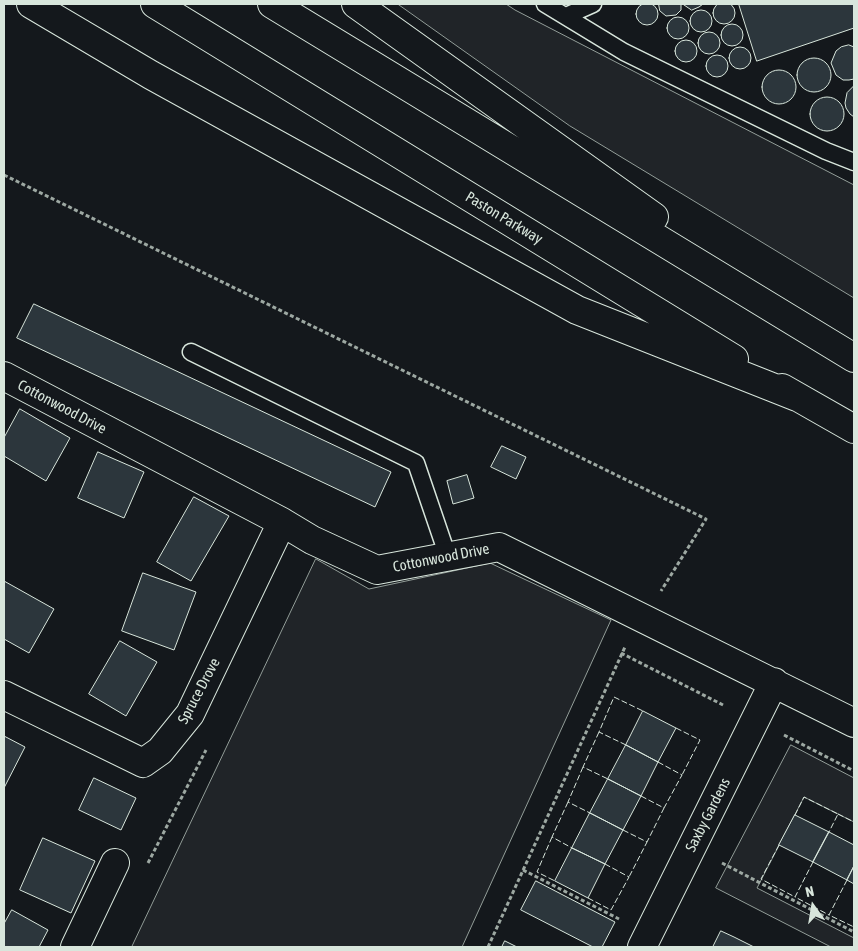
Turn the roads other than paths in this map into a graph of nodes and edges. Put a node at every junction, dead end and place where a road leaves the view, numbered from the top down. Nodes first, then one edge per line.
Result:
1 (30, 4) edge
2 (155, 4) edge
3 (272, 4) edge
4 (356, 4) edge
5 (546, 4) edge
6 (593, 4) edge
7 (566, 16) junction
8 (854, 162) edge
9 (843, 351) edge
10 (192, 352) dead end
11 (4, 376) edge
12 (797, 397) junction
13 (854, 429) edge
14 (282, 522) junction
15 (448, 557) junction
16 (774, 682) junction
17 (4, 695) edge
18 (854, 723) edge
19 (115, 863) dead end
20 (646, 941) edge
21 (76, 947) edge

1 - 12 main road
2 - 12 main road, Paston Parkway
3 - 9 main road
4 - 9 main road
5 - 7 lane
6 - 7 lane
7 - 8 lane
10 - 15 lane
11 - 14 main road, Cottonwood Drive
12 - 13 main road, Paston Parkway
14 - 15 main road, Cottonwood Drive
14 - 17 main road, Spruce Drove
15 - 16 main road, Cottonwood Drive
16 - 18 main road, Cottonwood Drive
16 - 20 main road, Saxby Gardens
19 - 21 main road

